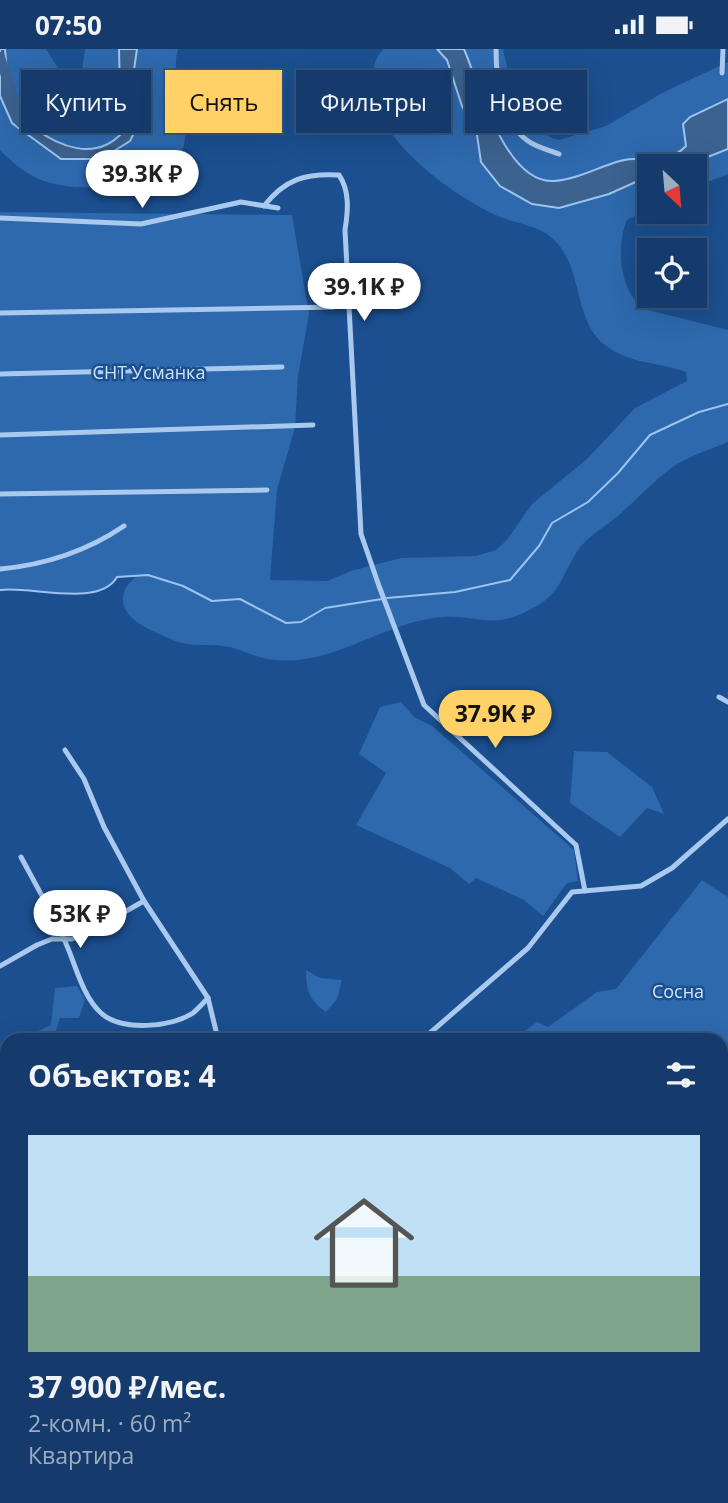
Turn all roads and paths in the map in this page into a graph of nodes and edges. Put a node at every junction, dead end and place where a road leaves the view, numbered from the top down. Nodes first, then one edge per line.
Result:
1 (496, 49) edge
2 (723, 49) edge
3 (722, 73) dead end
4 (559, 154) dead end
5 (264, 206) junction
6 (278, 208) dead end
7 (0, 218) edge
8 (334, 307) dead end
9 (0, 313) edge
10 (282, 367) dead end
11 (0, 374) edge
12 (313, 425) dead end
13 (0, 435) edge
14 (267, 490) dead end
15 (0, 494) edge
16 (124, 526) dead end
17 (0, 569) edge
18 (719, 697) dead end
19 (728, 702) edge
20 (65, 750) dead end
21 (728, 820) edge
22 (21, 856) dead end
23 (585, 891) junction
24 (144, 901) junction
25 (64, 938) junction
26 (0, 966) edge
27 (208, 998) junction
28 (217, 1033) edge
29 (430, 1033) edge

1 - 4 street
2 - 3 street
5 - 6 street
5 - 7 street
5 - 23 street
8 - 9 street
10 - 11 street
12 - 13 street
14 - 15 street
16 - 17 street
18 - 19 street
20 - 24 street
21 - 23 street
22 - 25 street
23 - 29 street
24 - 25 street
24 - 27 street
25 - 26 street
25 - 27 street
27 - 28 street

